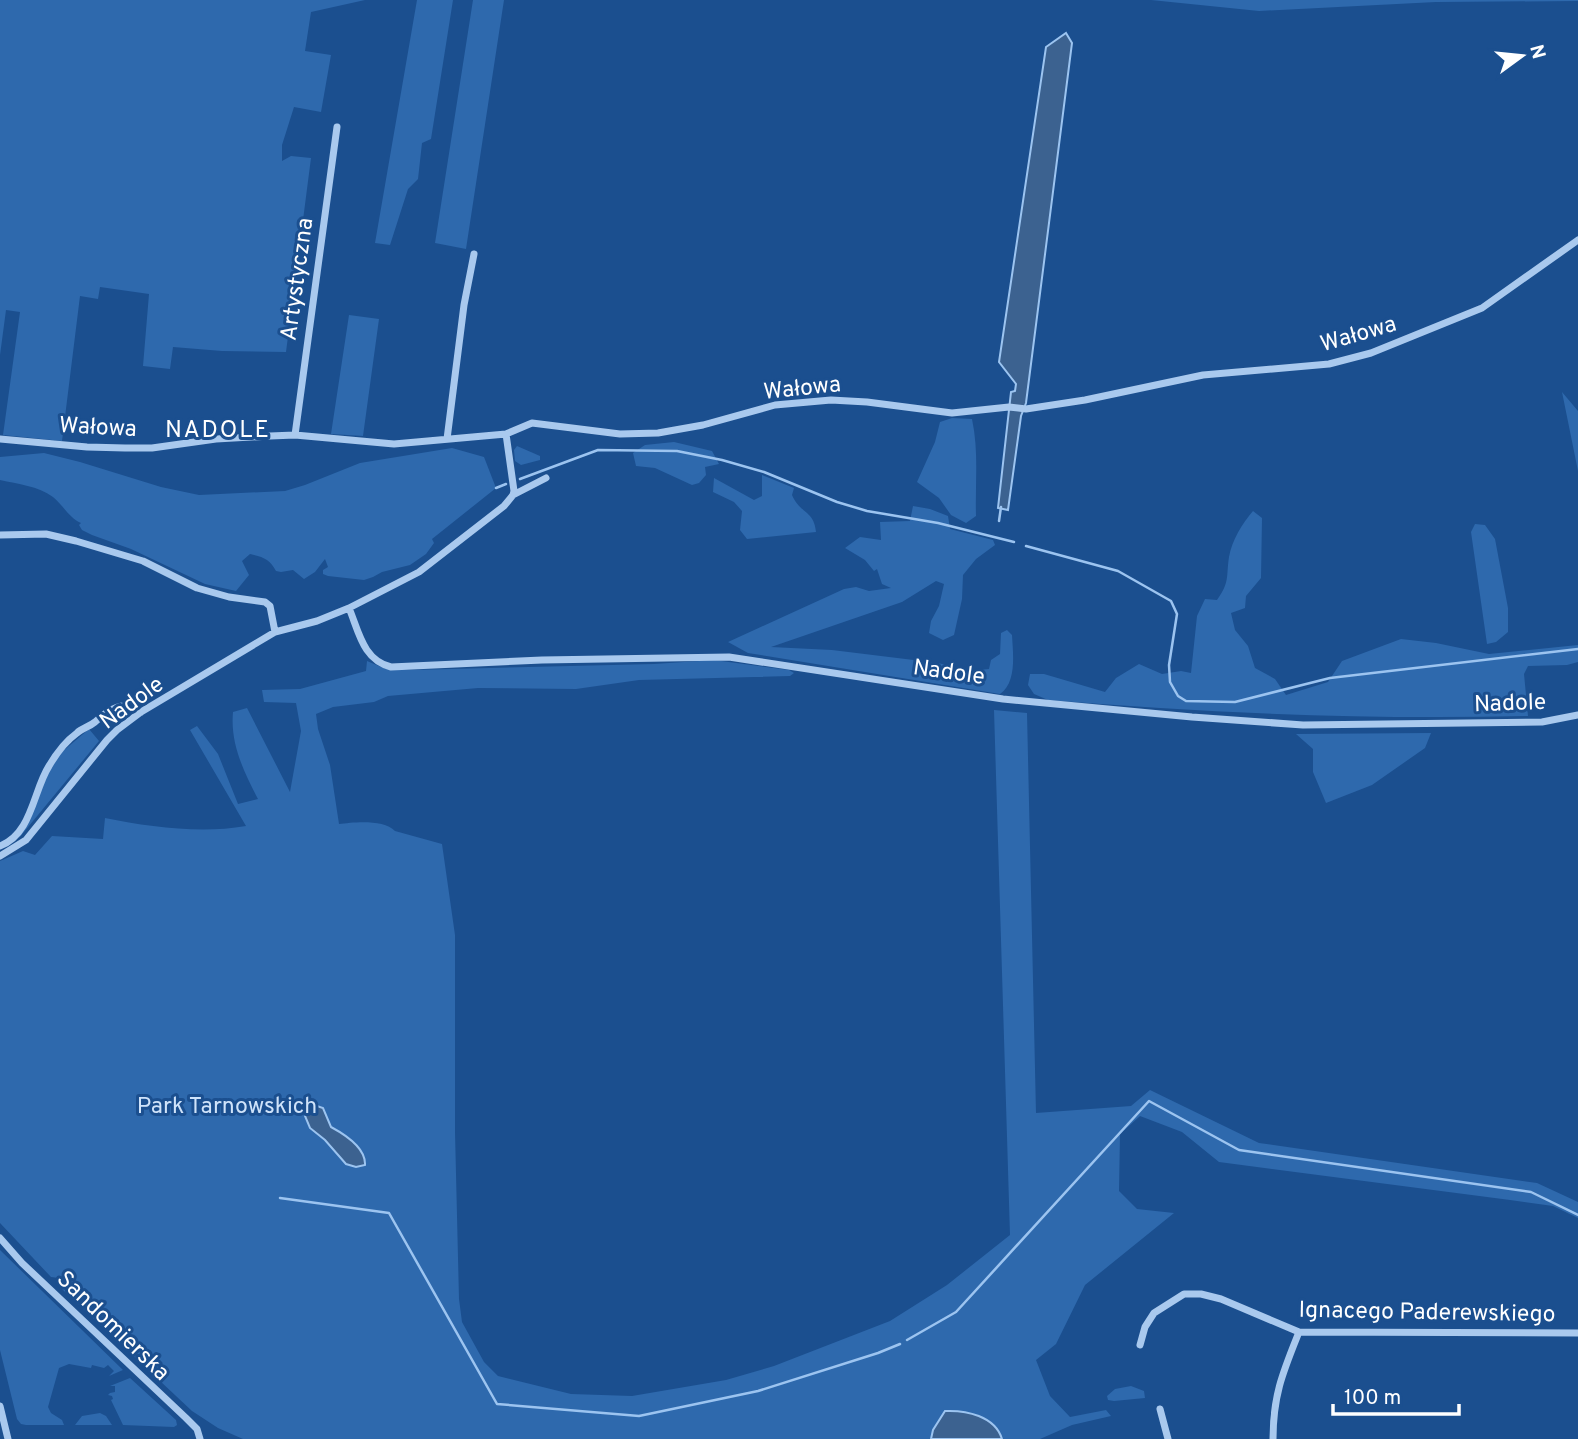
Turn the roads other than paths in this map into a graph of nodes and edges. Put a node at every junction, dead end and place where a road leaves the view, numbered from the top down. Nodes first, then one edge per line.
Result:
1 (337, 127) dead end
2 (1578, 240) edge
3 (474, 254) dead end
4 (506, 434) junction
5 (295, 435) junction
6 (0, 439) edge
7 (447, 439) junction
8 (546, 478) dead end
9 (513, 495) junction
10 (0, 535) edge
11 (349, 608) junction
12 (275, 632) junction
13 (142, 712) junction
14 (1578, 715) edge
15 (0, 846) edge
16 (0, 856) edge
17 (0, 1238) edge
18 (1299, 1332) junction
19 (1578, 1333) edge
20 (1140, 1345) dead end
21 (0, 1406) edge
22 (1160, 1409) dead end
23 (8, 1439) edge
24 (200, 1439) edge
25 (1168, 1439) edge
26 (1273, 1439) edge

1 - 5 street, Artystyczna
2 - 4 street, Wałowa
3 - 7 street
4 - 7 street, Wałowa
4 - 9 street
5 - 6 street, Wałowa
5 - 7 street, Wałowa
8 - 9 street, Nadole
9 - 11 street, Nadole
10 - 12 street
11 - 12 street, Nadole
11 - 14 street, Nadole
12 - 13 street, Nadole
13 - 15 street
13 - 16 street, Nadole
17 - 24 street, Sandomierska
18 - 19 street, Ignacego Paderewskiego
18 - 20 street, Ignacego Paderewskiego
18 - 26 street
21 - 23 street
22 - 25 street

